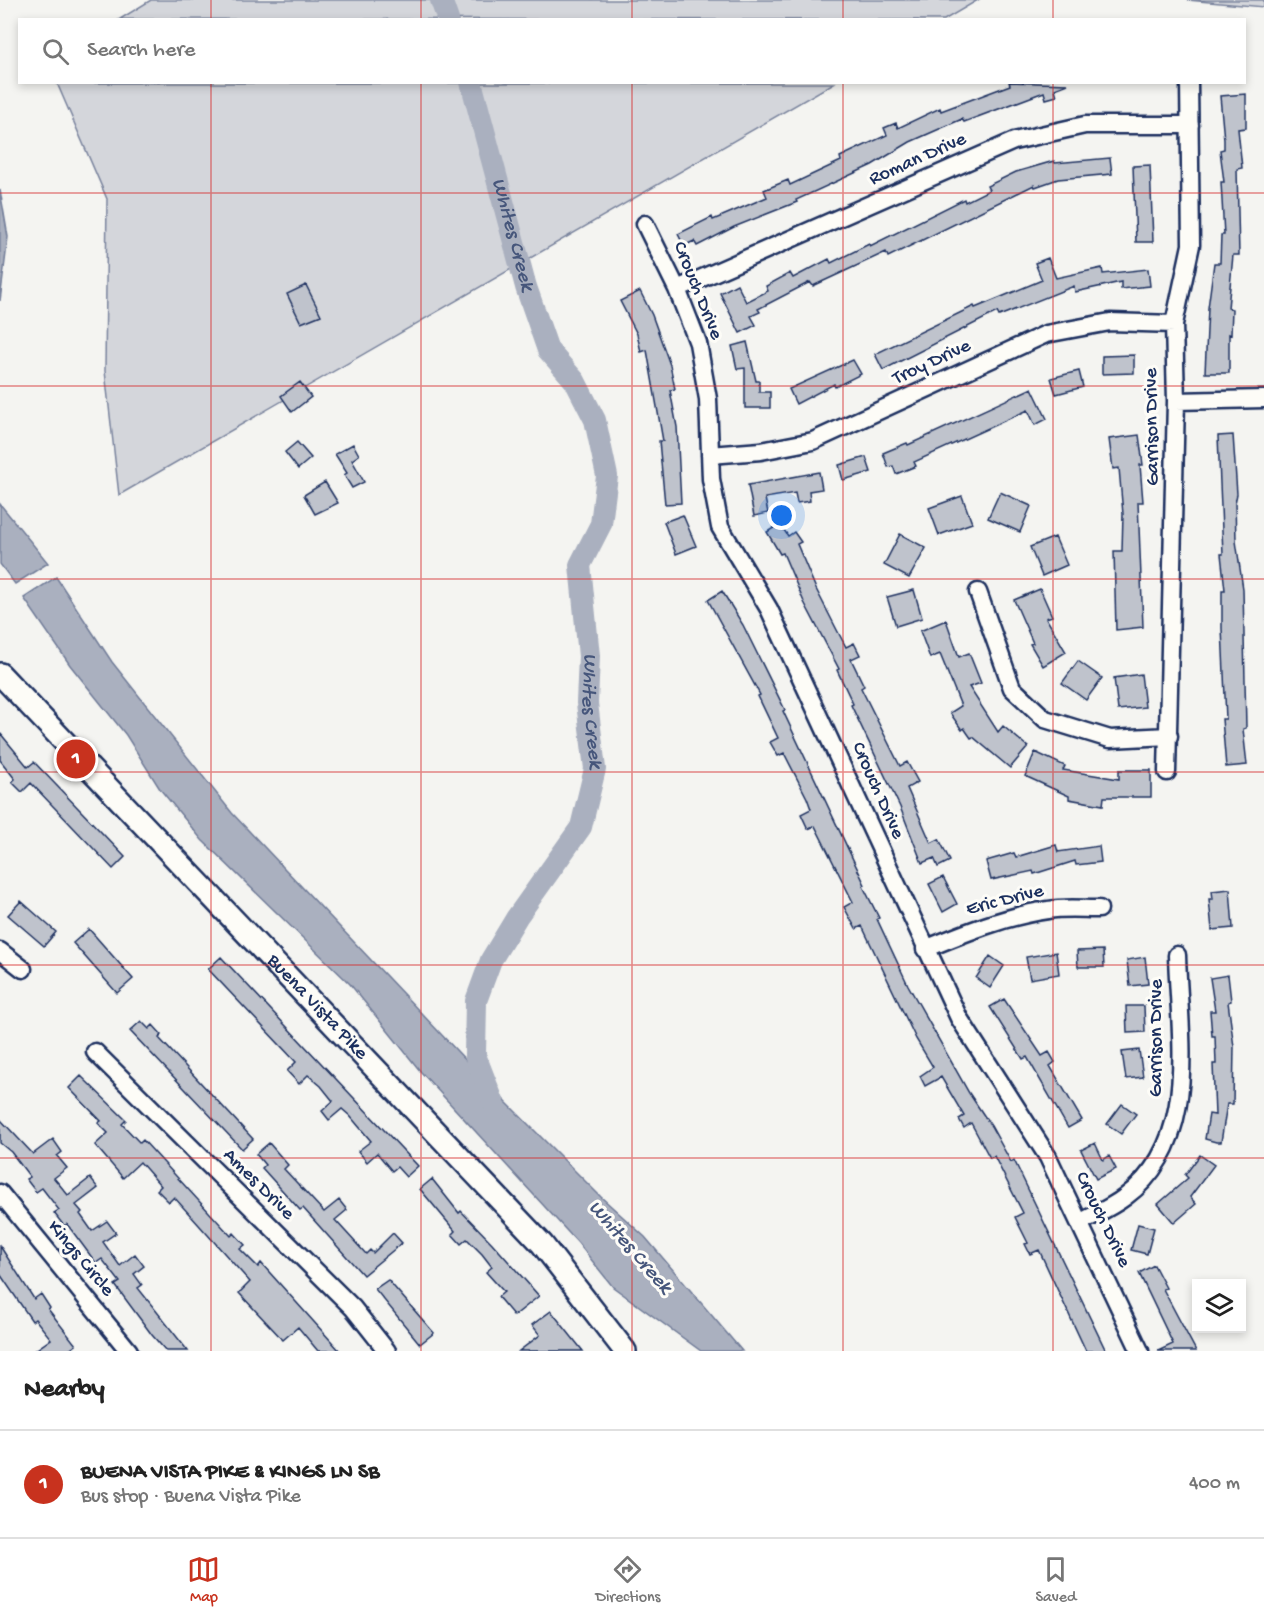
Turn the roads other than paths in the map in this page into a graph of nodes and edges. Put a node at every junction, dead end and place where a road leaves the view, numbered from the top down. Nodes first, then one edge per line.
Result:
1 (1189, 84) edge
2 (1190, 125) junction
3 (645, 224) dead end
4 (677, 289) junction
5 (1173, 324) junction
6 (1264, 399) edge
7 (1176, 401) junction
8 (710, 455) junction
9 (978, 592) dead end
10 (0, 674) edge
11 (1169, 736) junction
12 (1167, 772) dead end
13 (1099, 909) dead end
14 (925, 948) junction
15 (0, 951) edge
16 (1178, 955) dead end
17 (23, 969) dead end
18 (95, 1052) dead end
19 (0, 1193) edge
20 (1081, 1222) junction
21 (129, 1351) edge
22 (387, 1351) edge
23 (625, 1351) edge
24 (1140, 1351) edge

1 - 2 street, Garrison Drive
2 - 4 street, Roman Drive
2 - 5 street, Garrison Drive
3 - 4 street, Crouch Drive
4 - 8 street, Crouch Drive
5 - 7 street, Garrison Drive
5 - 8 street, Troy Drive
6 - 7 street
7 - 11 street, Garrison Drive
8 - 14 street, Crouch Drive
9 - 11 street
10 - 23 main road, Buena Vista Pike
11 - 12 street, Garrison Drive
13 - 14 street, Eric Drive
14 - 20 street, Crouch Drive
15 - 17 street
16 - 20 street, Garrison Drive
18 - 22 street, Ames Drive
19 - 21 street, Kings Circle
20 - 24 street, Crouch Drive

